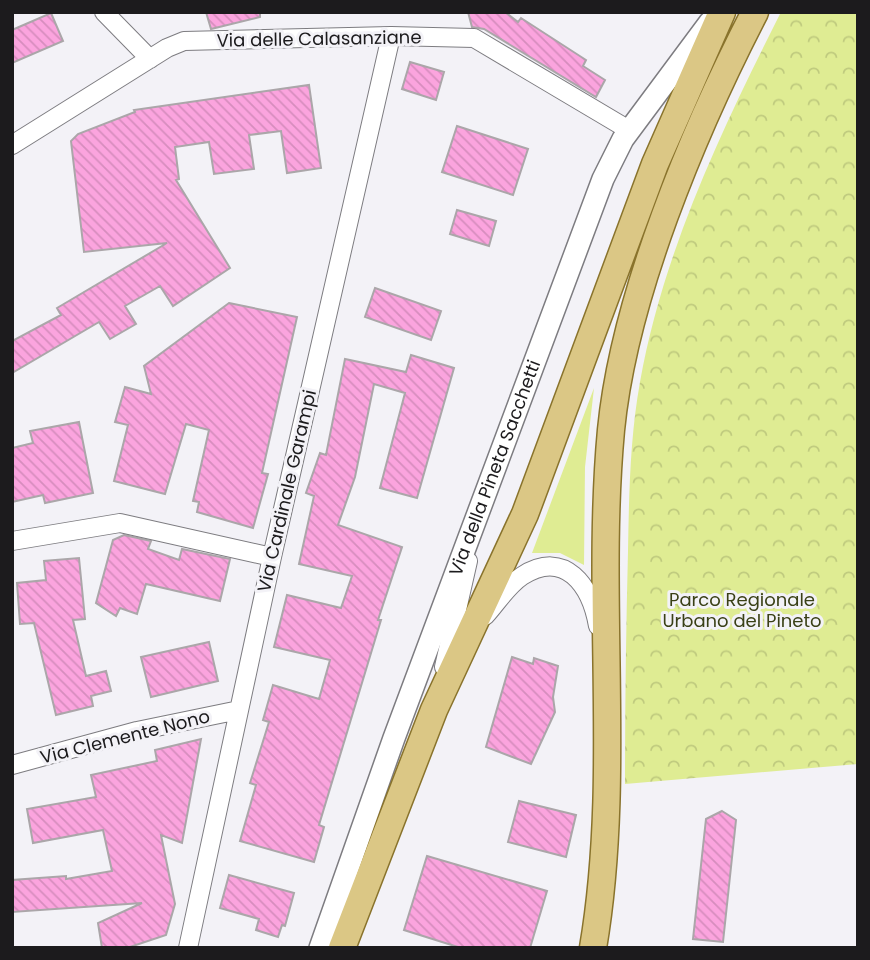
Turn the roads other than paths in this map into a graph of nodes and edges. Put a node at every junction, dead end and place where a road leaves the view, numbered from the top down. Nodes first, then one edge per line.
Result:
1 (104, 12) edge
2 (720, 12) edge
3 (755, 12) edge
4 (391, 36) junction
5 (150, 60) junction
6 (629, 131) junction
7 (12, 145) edge
8 (476, 523) junction
9 (12, 541) edge
10 (272, 557) junction
11 (474, 629) junction
12 (606, 670) junction
13 (239, 710) junction
14 (434, 710) junction
15 (12, 765) edge
16 (188, 948) edge
17 (320, 948) edge
18 (342, 948) edge
19 (593, 948) edge

1 - 5 street
2 - 6 street, Via della Pineta Sacchetti
2 - 11 main road, Via della Pineta Sacchetti
3 - 12 main road, Via della Pineta Sacchetti
4 - 5 street, Via delle Calasanziane
4 - 6 street, Via delle Calasanziane
4 - 10 street, Via Cardinale Garampi
5 - 7 street, Via delle Calasanziane
6 - 8 street, Via della Pineta Sacchetti
8 - 14 street
8 - 17 street, Via della Pineta Sacchetti
9 - 10 street
10 - 13 street, Via Cardinale Garampi
11 - 12 street, Via della Pineta Sacchetti
11 - 14 main road, Via della Pineta Sacchetti
12 - 19 main road, Via della Pineta Sacchetti
13 - 15 street, Via Clemente Nono
13 - 16 street, Via Cardinale Garampi
14 - 18 main road, Via della Pineta Sacchetti

